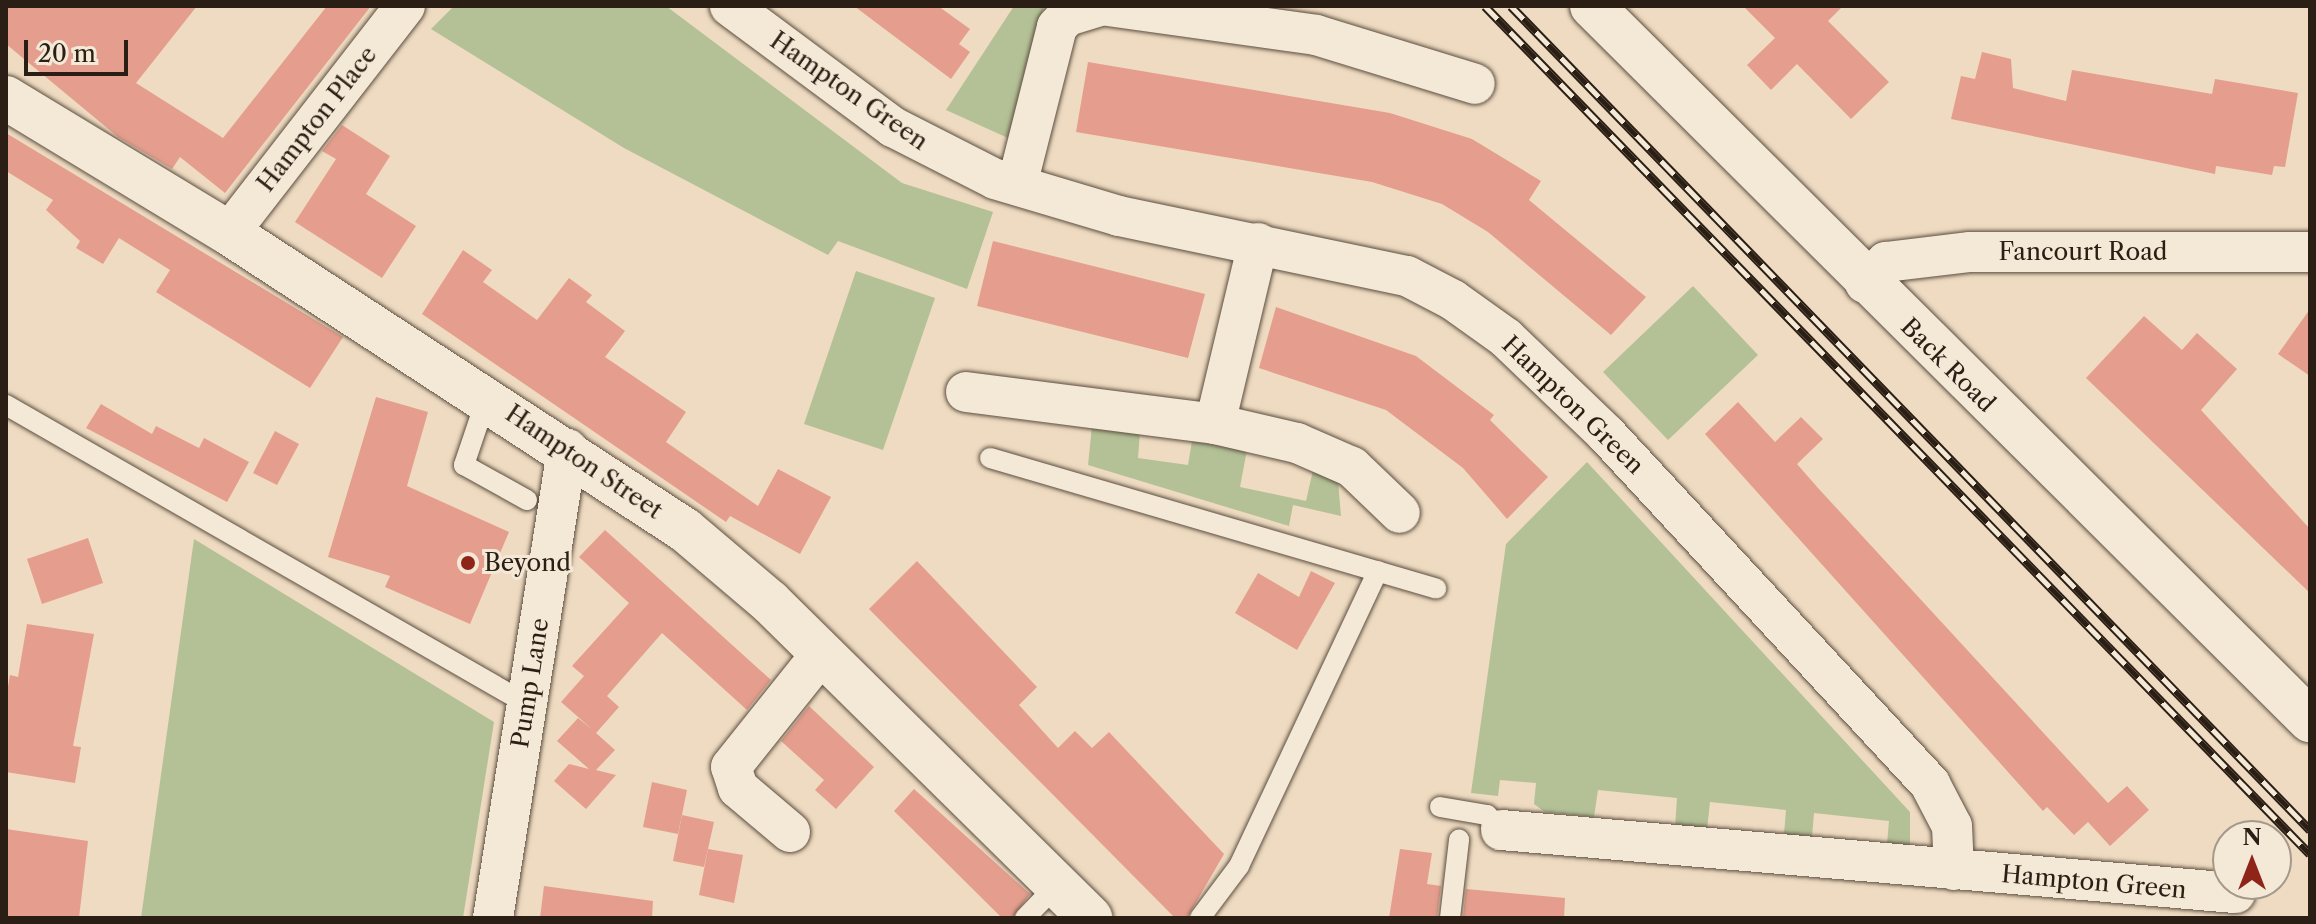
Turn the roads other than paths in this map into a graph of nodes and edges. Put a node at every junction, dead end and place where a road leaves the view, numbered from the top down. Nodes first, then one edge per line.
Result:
1 (405, 6) edge
2 (730, 6) edge
3 (1100, 6) edge
4 (1108, 6) edge
5 (1592, 6) edge
6 (1475, 84) dead end
7 (6, 98) edge
8 (1017, 185) junction
9 (229, 233) junction
10 (1258, 243) junction
11 (2310, 252) edge
12 (1865, 283) junction
13 (966, 392) dead end
14 (487, 397) junction
15 (6, 405) edge
16 (1215, 424) junction
17 (567, 449) junction
18 (990, 458) dead end
19 (527, 500) dead end
20 (1400, 513) dead end
21 (1378, 571) junction
22 (1436, 588) dead end
23 (822, 653) junction
24 (527, 704) junction
25 (2310, 720) edge
26 (1440, 807) dead end
27 (1501, 830) joint
28 (790, 832) dead end
29 (1459, 840) dead end
30 (1954, 870) junction
31 (1057, 885) junction
32 (2212, 891) edge
33 (493, 918) edge
34 (1025, 918) edge
35 (1091, 918) edge
36 (1200, 918) edge
37 (1450, 918) edge

1 - 9 street, Hampton Place
2 - 8 street, Hampton Green
3 - 8 street
4 - 6 street
5 - 12 street, Back Road
7 - 9 street, Hampton Street
8 - 10 street, Hampton Green
9 - 14 street, Hampton Street
10 - 16 street
10 - 30 street, Hampton Green
11 - 12 street, Fancourt Road
12 - 25 street, Back Road
13 - 16 street
14 - 17 street, Hampton Street
14 - 19 lane
15 - 24 lane
16 - 20 street
17 - 23 street, Hampton Street
17 - 24 street, Pump Lane
18 - 21 lane
21 - 22 lane
21 - 36 lane
23 - 28 street
23 - 31 street, Hampton Street
24 - 33 street, Pump Lane
26 - 27 lane
27 - 30 street, Hampton Green
29 - 37 lane
30 - 32 street, Hampton Green
31 - 34 lane
31 - 35 street, Hampton Street

